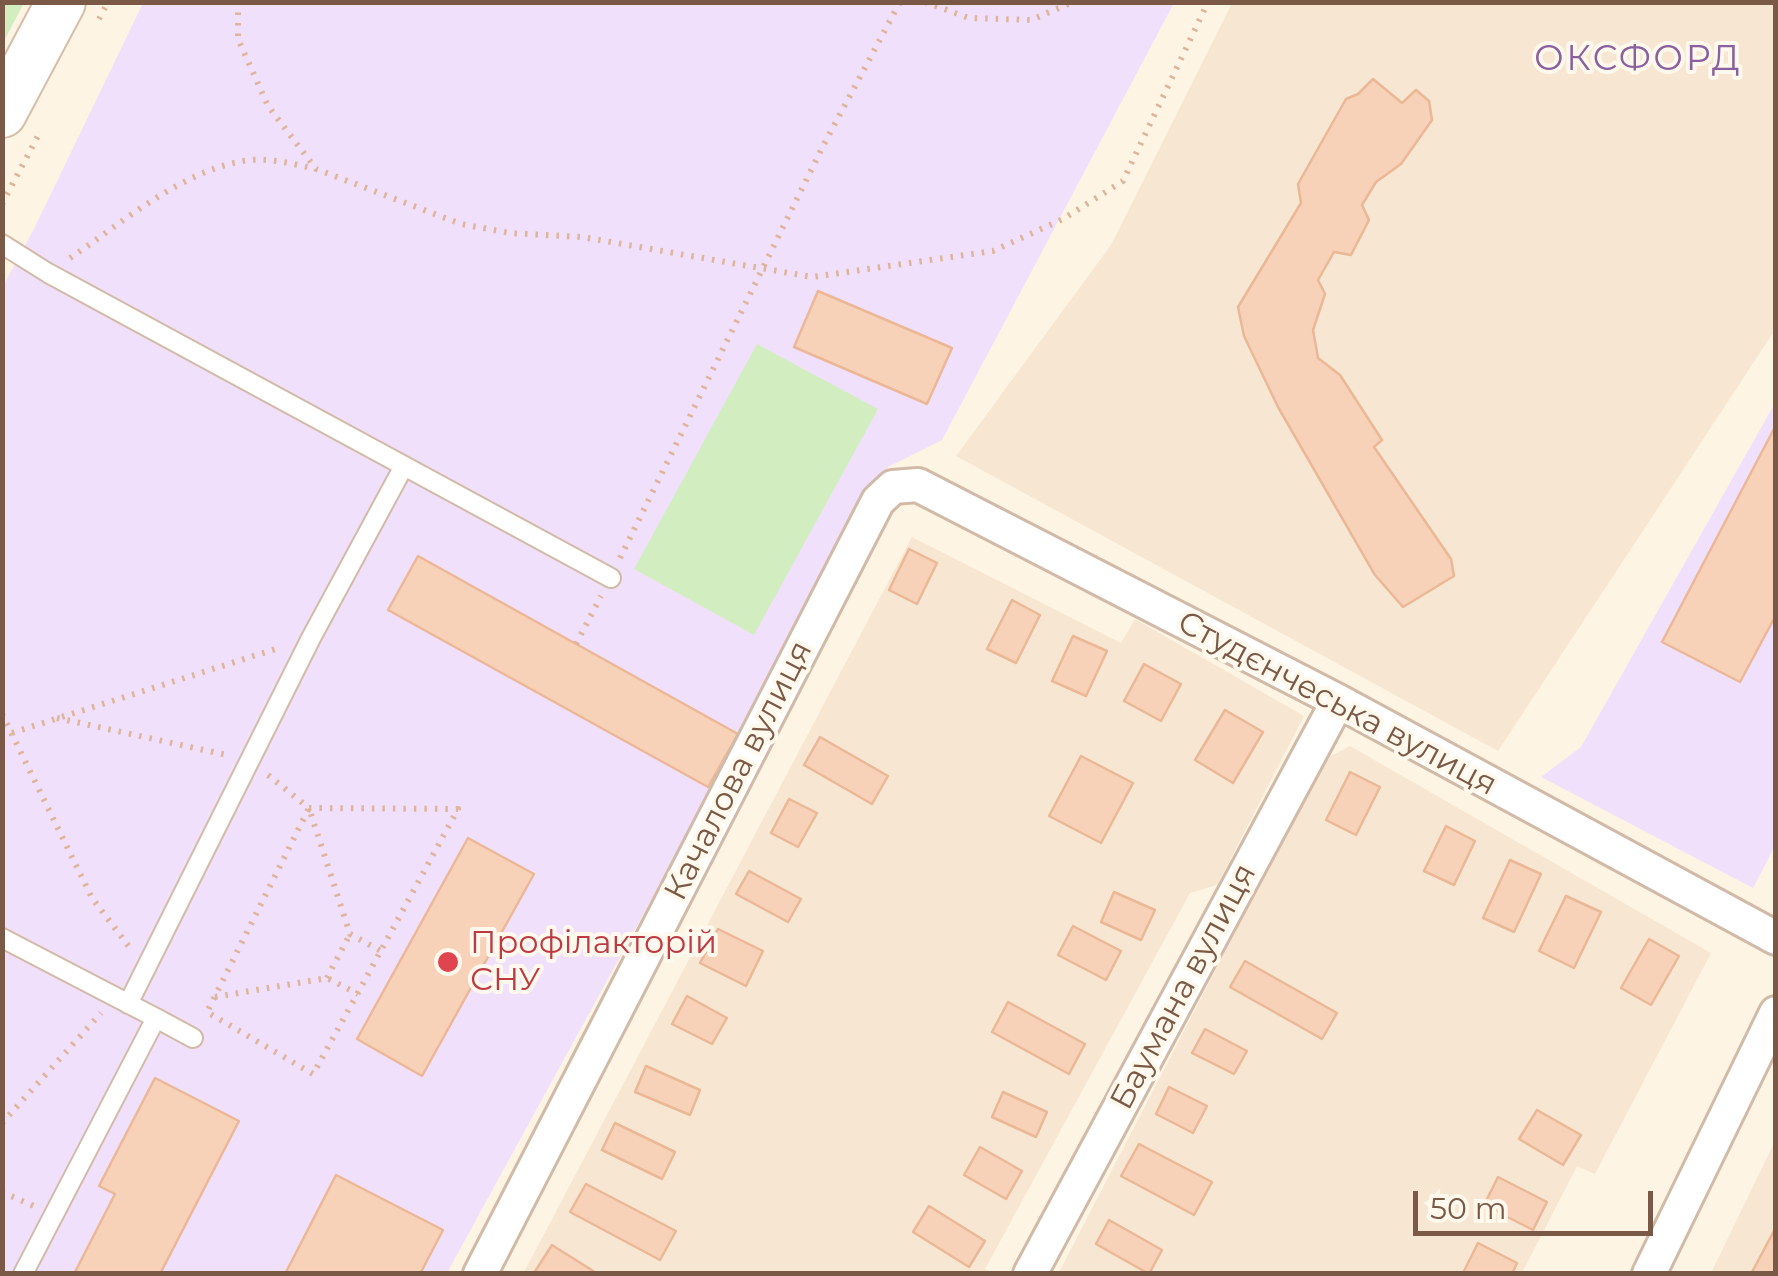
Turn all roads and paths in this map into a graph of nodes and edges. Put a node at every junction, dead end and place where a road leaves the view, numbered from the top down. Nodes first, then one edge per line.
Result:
1 (62, 2) edge
2 (238, 2) edge
3 (900, 2) edge
4 (925, 2) edge
5 (1073, 2) edge
6 (1208, 2) edge
7 (2, 113) edge
8 (316, 169) junction
9 (2, 244) edge
10 (764, 269) junction
11 (48, 273) junction
12 (404, 466) junction
13 (893, 487) joint
14 (610, 578) junction
15 (311, 638) junction
16 (576, 644) dead end
17 (1338, 701) junction
18 (2, 714) edge
19 (57, 718) junction
20 (6, 734) edge
21 (250, 760) junction
22 (309, 808) junction
23 (350, 934) junction
24 (2, 938) edge
25 (1776, 938) edge
26 (381, 951) junction
27 (146, 969) junction
28 (327, 978) junction
29 (358, 994) junction
30 (214, 998) junction
31 (122, 1001) junction
32 (1776, 1013) edge
33 (156, 1018) junction
34 (193, 1038) dead end
35 (2, 1122) edge
36 (2, 1192) edge
37 (54, 1215) junction
38 (23, 1274) edge
39 (480, 1274) edge
40 (1030, 1274) edge
41 (1649, 1274) edge

1 - 7 main road
2 - 8 path
3 - 10 path
4 - 5 path
6 - 10 path
8 - 10 path
8 - 11 path
9 - 11 lane
10 - 14 path
11 - 12 lane
12 - 14 lane
12 - 15 lane
13 - 17 street, Студєнчеська вулиця
13 - 39 street, Качалова вулиця
14 - 16 path
15 - 19 path
15 - 21 lane
17 - 25 street, Студєнчеська вулиця
17 - 40 street, Баумана вулиця
18 - 20 path
19 - 20 path
19 - 21 path
20 - 27 path
21 - 22 path
21 - 27 lane
22 - 23 path
22 - 26 path
22 - 30 path
23 - 26 path
23 - 28 path
24 - 31 lane
26 - 29 path
27 - 31 lane
28 - 29 path
28 - 30 path
29 - 30 path
31 - 33 lane
31 - 35 path
32 - 41 street
33 - 34 lane
33 - 37 lane
36 - 37 path
37 - 38 lane

